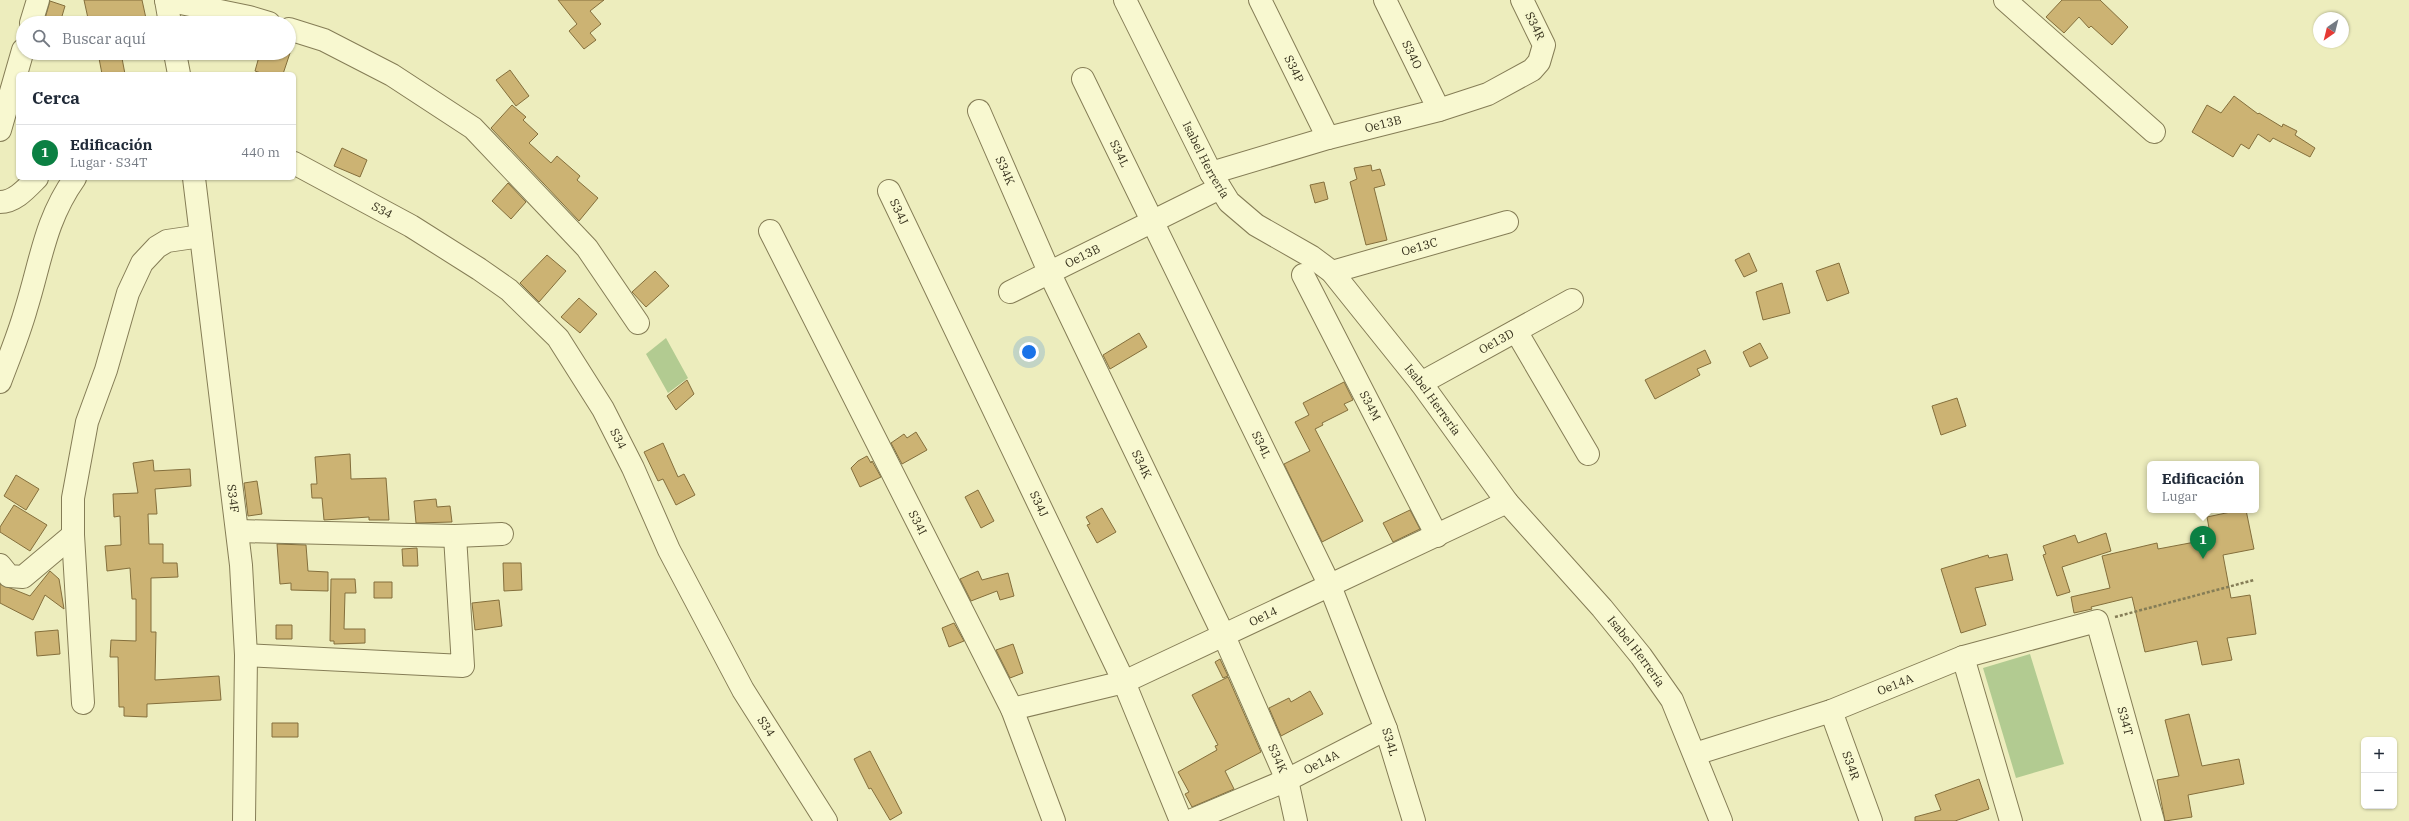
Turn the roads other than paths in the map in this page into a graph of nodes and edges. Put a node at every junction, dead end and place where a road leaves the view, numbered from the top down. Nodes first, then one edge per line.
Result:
1 (38, 0) edge
2 (166, 0) edge
3 (1125, 0) edge
4 (1260, 0) edge
5 (1385, 0) edge
6 (1522, 0) edge
7 (2005, 0) edge
8 (33, 16) edge
9 (169, 16) edge
10 (244, 16) edge
11 (296, 31) edge
12 (1543, 53) joint
13 (20, 60) edge
14 (176, 60) edge
15 (17, 72) edge
16 (178, 72) edge
17 (16, 74) edge
18 (1083, 79) dead end
19 (979, 110) dead end
20 (1439, 110) junction
21 (0, 130) edge
22 (2154, 132) dead end
23 (1328, 138) junction
24 (296, 164) edge
25 (36, 180) edge
26 (74, 180) edge
27 (194, 180) edge
28 (1216, 181) junction
29 (889, 191) dead end
30 (0, 202) edge
31 (1507, 222) dead end
32 (1152, 223) junction
33 (770, 231) dead end
34 (201, 236) junction
35 (1332, 272) junction
36 (1050, 274) junction
37 (1303, 275) dead end
38 (1010, 292) dead end
39 (1572, 300) dead end
40 (638, 323) dead end
41 (1516, 330) junction
42 (0, 382) edge
43 (1421, 383) junction
44 (1588, 454) dead end
45 (1507, 502) junction
46 (238, 531) junction
47 (502, 534) dead end
48 (73, 535) junction
49 (455, 536) junction
50 (1437, 536) junction
51 (0, 565) edge
52 (1330, 586) junction
53 (2097, 621) joint
54 (1224, 636) junction
55 (246, 655) junction
56 (1963, 657) junction
57 (1124, 682) junction
58 (83, 703) dead end
59 (1012, 709) junction
60 (1831, 711) junction
61 (1386, 729) junction
62 (1695, 754) junction
63 (1287, 780) junction
64 (244, 821) edge
65 (826, 821) edge
66 (1054, 821) edge
67 (1181, 821) edge
68 (1190, 821) edge
69 (1296, 821) edge
70 (1414, 821) edge
71 (1721, 821) edge
72 (1871, 821) edge
73 (2011, 821) edge
74 (2152, 821) edge

1 - 8 street
2 - 9 street
2 - 10 street
3 - 28 street, Isabel Herrería
4 - 23 street, S34P
5 - 20 street, S34O
6 - 12 street, S34R
7 - 22 street
11 - 40 street
12 - 20 street, Oe13B
13 - 15 street
14 - 16 street
17 - 21 street
18 - 32 street, S34L
19 - 36 street, S34K
20 - 23 street, Oe13B
23 - 28 street, Oe13B
24 - 65 street, S34
25 - 30 street
26 - 42 street
27 - 34 street, S34F
28 - 32 street, Oe13B
28 - 35 street, Isabel Herrería
29 - 57 street, S34J
31 - 35 street, Oe13C
32 - 36 street, Oe13B
32 - 52 street, S34L
33 - 59 street, S34I
34 - 46 street, S34F
34 - 48 street
35 - 43 street, Isabel Herrería
36 - 38 street, Oe13B
36 - 54 street, S34K
37 - 50 street, S34M
39 - 41 street, Oe13D
41 - 43 street, Oe13D
41 - 44 street
43 - 45 street, Isabel Herrería
45 - 50 street, Oe14
45 - 62 street, Isabel Herrería
46 - 49 street
46 - 55 street, S34F
47 - 49 street
48 - 51 street
48 - 58 street
49 - 55 street
50 - 52 street, Oe14
52 - 54 street, Oe14
52 - 61 street, S34L
53 - 56 street, Oe14A
53 - 74 street, S34T
54 - 57 street, Oe14
54 - 63 street, S34K
55 - 64 street, S34F
56 - 60 street, Oe14A
56 - 73 street
57 - 59 street, Oe14
57 - 67 street, S34J
59 - 66 street, S34I
60 - 62 street, Oe14A
60 - 72 street, S34R
61 - 63 street, Oe14A
61 - 70 street, S34L
62 - 71 street, Isabel Herrería
63 - 68 street, Oe14A
63 - 69 street, S34K

